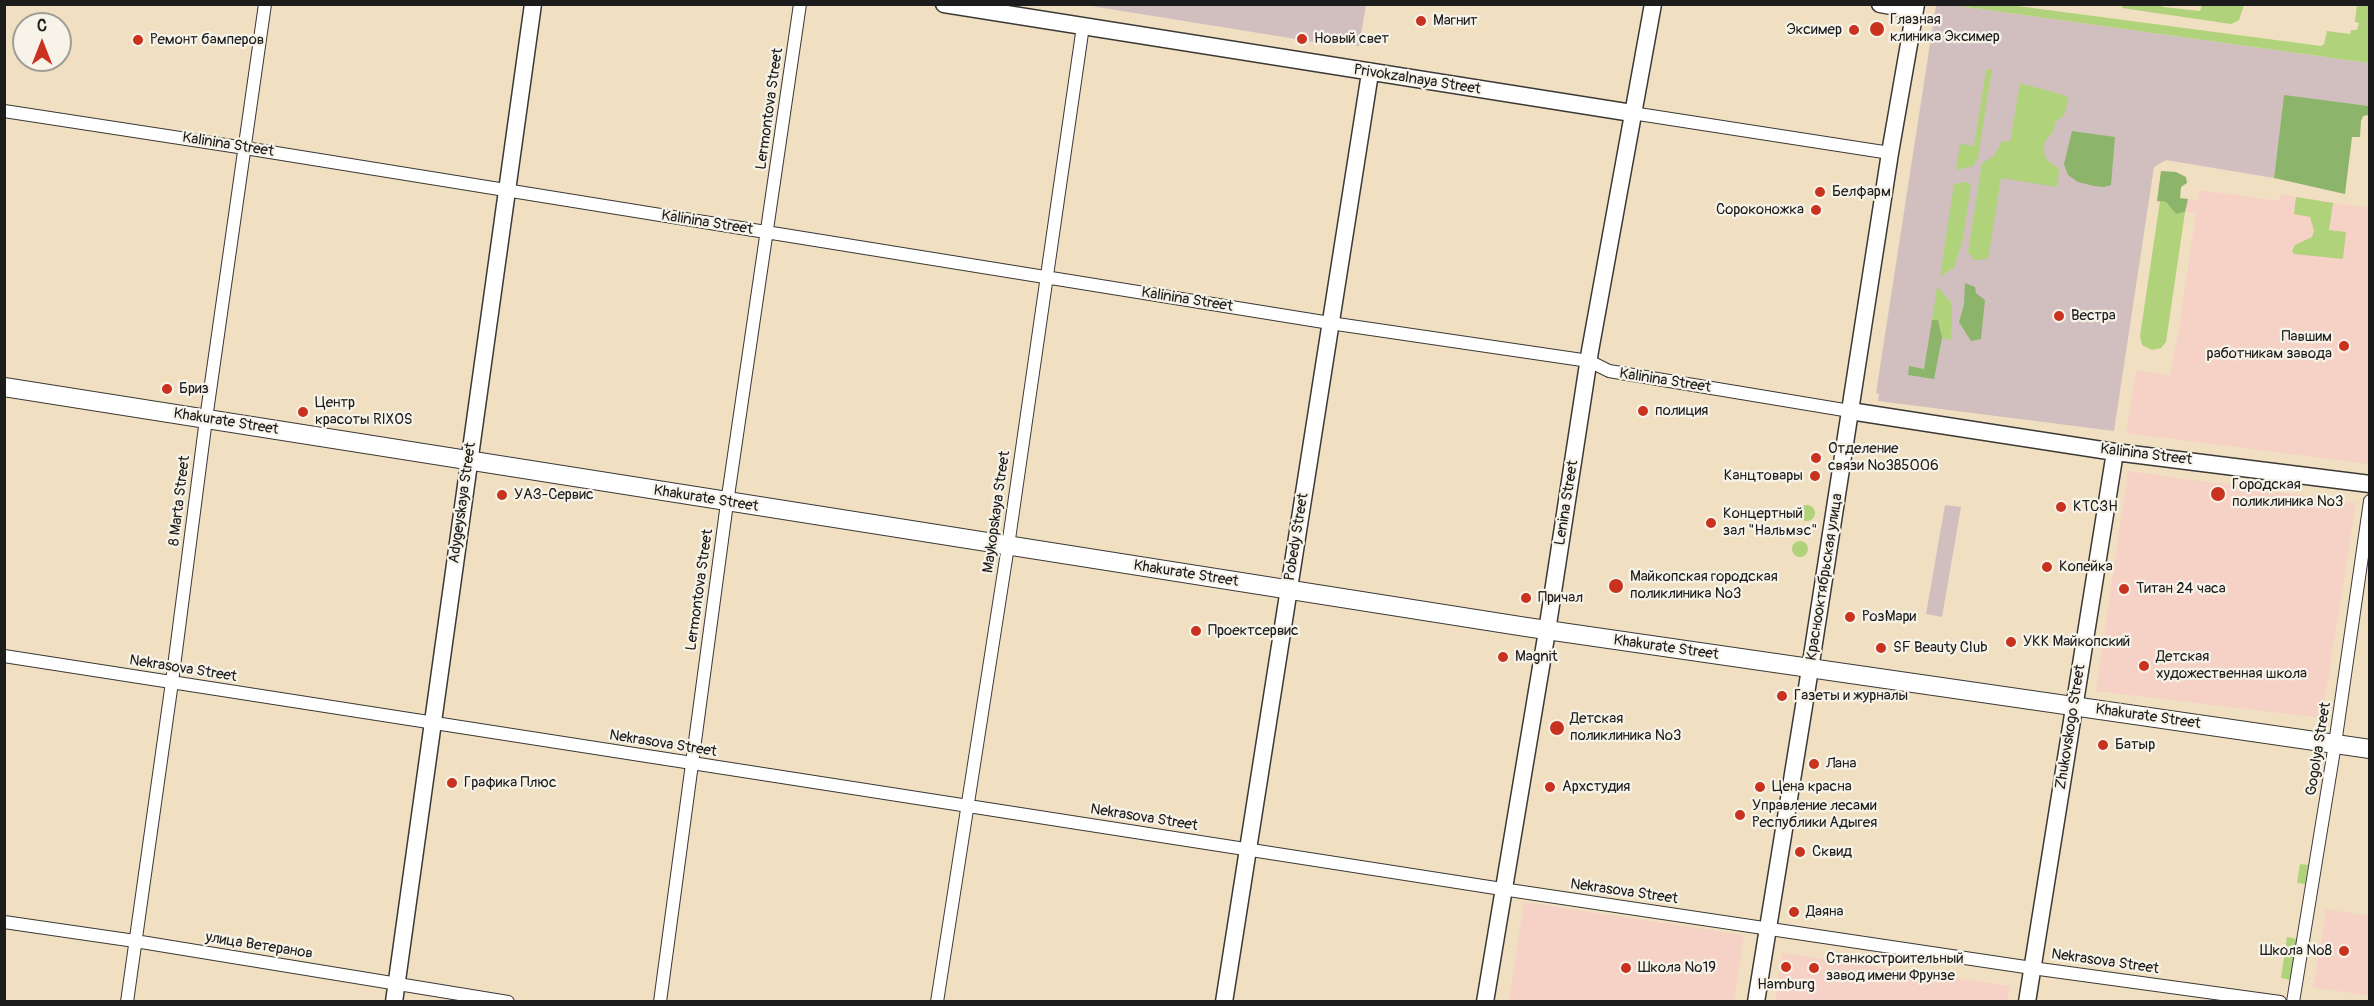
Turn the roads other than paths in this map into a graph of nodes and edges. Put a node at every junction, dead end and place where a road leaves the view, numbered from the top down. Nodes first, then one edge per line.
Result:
1 (265, 4) edge
2 (533, 4) edge
3 (800, 4) edge
4 (944, 4) edge
5 (1653, 4) edge
6 (1880, 4) edge
7 (1914, 6) edge
8 (1083, 26) junction
9 (1370, 73) junction
10 (4, 111) edge
11 (1632, 113) junction
12 (245, 148) junction
13 (1890, 153) junction
14 (507, 191) junction
15 (767, 233) junction
16 (1047, 278) junction
17 (1330, 323) junction
18 (1589, 361) junction
19 (4, 387) edge
20 (1850, 411) junction
21 (206, 419) junction
22 (2115, 452) junction
23 (469, 461) junction
24 (2370, 484) edge
25 (2370, 501) edge
26 (727, 503) junction
27 (1008, 546) junction
28 (1289, 591) junction
29 (1547, 631) junction
30 (4, 656) edge
31 (1810, 669) junction
32 (172, 682) junction
33 (2074, 706) junction
34 (432, 724) junction
35 (2335, 744) junction
36 (2370, 749) edge
37 (692, 763) junction
38 (967, 806) junction
39 (1247, 849) junction
40 (1502, 889) junction
41 (4, 922) edge
42 (1768, 928) junction
43 (135, 941) junction
44 (2032, 968) junction
45 (396, 984) junction
46 (127, 1002) edge
47 (394, 1002) edge
48 (508, 1002) edge
49 (660, 1002) edge
50 (937, 1002) edge
51 (1224, 1002) edge
52 (1485, 1002) edge
53 (1756, 1002) edge
54 (2027, 1002) edge
55 (2280, 1002) edge
56 (2293, 1002) edge

1 - 12 street, 8 Marta Street
2 - 14 street, Adygeyskaya Street
3 - 15 street, Lermontova Street
4 - 8 street, Privokzalnaya Street
5 - 11 street, Lenina Street
6 - 7 street
7 - 13 street, Краснооктябрьская улица
8 - 9 street, Privokzalnaya Street
8 - 16 street, Maykopskaya Street
9 - 11 street, Privokzalnaya Street
9 - 17 street, Pobedy Street
10 - 12 street, Kalinina Street
11 - 13 street, Privokzalnaya Street
11 - 18 street, Lenina Street
12 - 14 street, Kalinina Street
12 - 21 street, 8 Marta Street
13 - 20 street, Краснооктябрьская улица
14 - 15 street, Kalinina Street
14 - 23 street, Adygeyskaya Street
15 - 16 street, Kalinina Street
15 - 26 street, Lermontova Street
16 - 17 street, Kalinina Street
16 - 27 street, Maykopskaya Street
17 - 18 street, Kalinina Street
17 - 28 street, Pobedy Street
18 - 20 street, Kalinina Street
18 - 29 street, Lenina Street
19 - 21 main road, Khakurate Street
20 - 22 street, Kalinina Street
20 - 31 street, Краснооктябрьская улица
21 - 23 main road, Khakurate Street
21 - 32 street, 8 Marta Street
22 - 24 street, Kalinina Street
22 - 33 street, Zhukovskogo Street
23 - 26 main road, Khakurate Street
23 - 34 street, Adygeyskaya Street
25 - 35 street, Gogolya Street
26 - 27 main road, Khakurate Street
26 - 37 street, Lermontova Street
27 - 28 main road, Khakurate Street
27 - 38 street, Maykopskaya Street
28 - 29 main road, Khakurate Street
28 - 39 street, Pobedy Street
29 - 31 main road, Khakurate Street
29 - 40 street, Lenina Street
30 - 32 street, Nekrasova Street
31 - 33 main road, Khakurate Street
31 - 42 street, Краснооктябрьская улица
32 - 34 street, Nekrasova Street
32 - 43 street, 8 Marta Street
33 - 35 main road, Khakurate Street
33 - 44 street, Zhukovskogo Street
34 - 37 street, Nekrasova Street
34 - 45 street, Adygeyskaya Street
35 - 36 main road, Khakurate Street
35 - 56 street, Gogolya Street
37 - 38 street, Nekrasova Street
37 - 49 street, Lermontova Street
38 - 39 street, Nekrasova Street
38 - 50 street, Maykopskaya Street
39 - 40 street, Nekrasova Street
39 - 51 street, Pobedy Street
40 - 42 street, Nekrasova Street
40 - 52 street, Lenina Street
41 - 43 street, улица Ветеранов
42 - 44 street, Nekrasova Street
42 - 53 street, Краснооктябрьская улица
43 - 45 street, улица Ветеранов
43 - 46 street, 8 Marta Street
44 - 54 street, Zhukovskogo Street
44 - 55 street, Nekrasova Street
45 - 47 street, Adygeyskaya Street
45 - 48 street, улица Ветеранов

